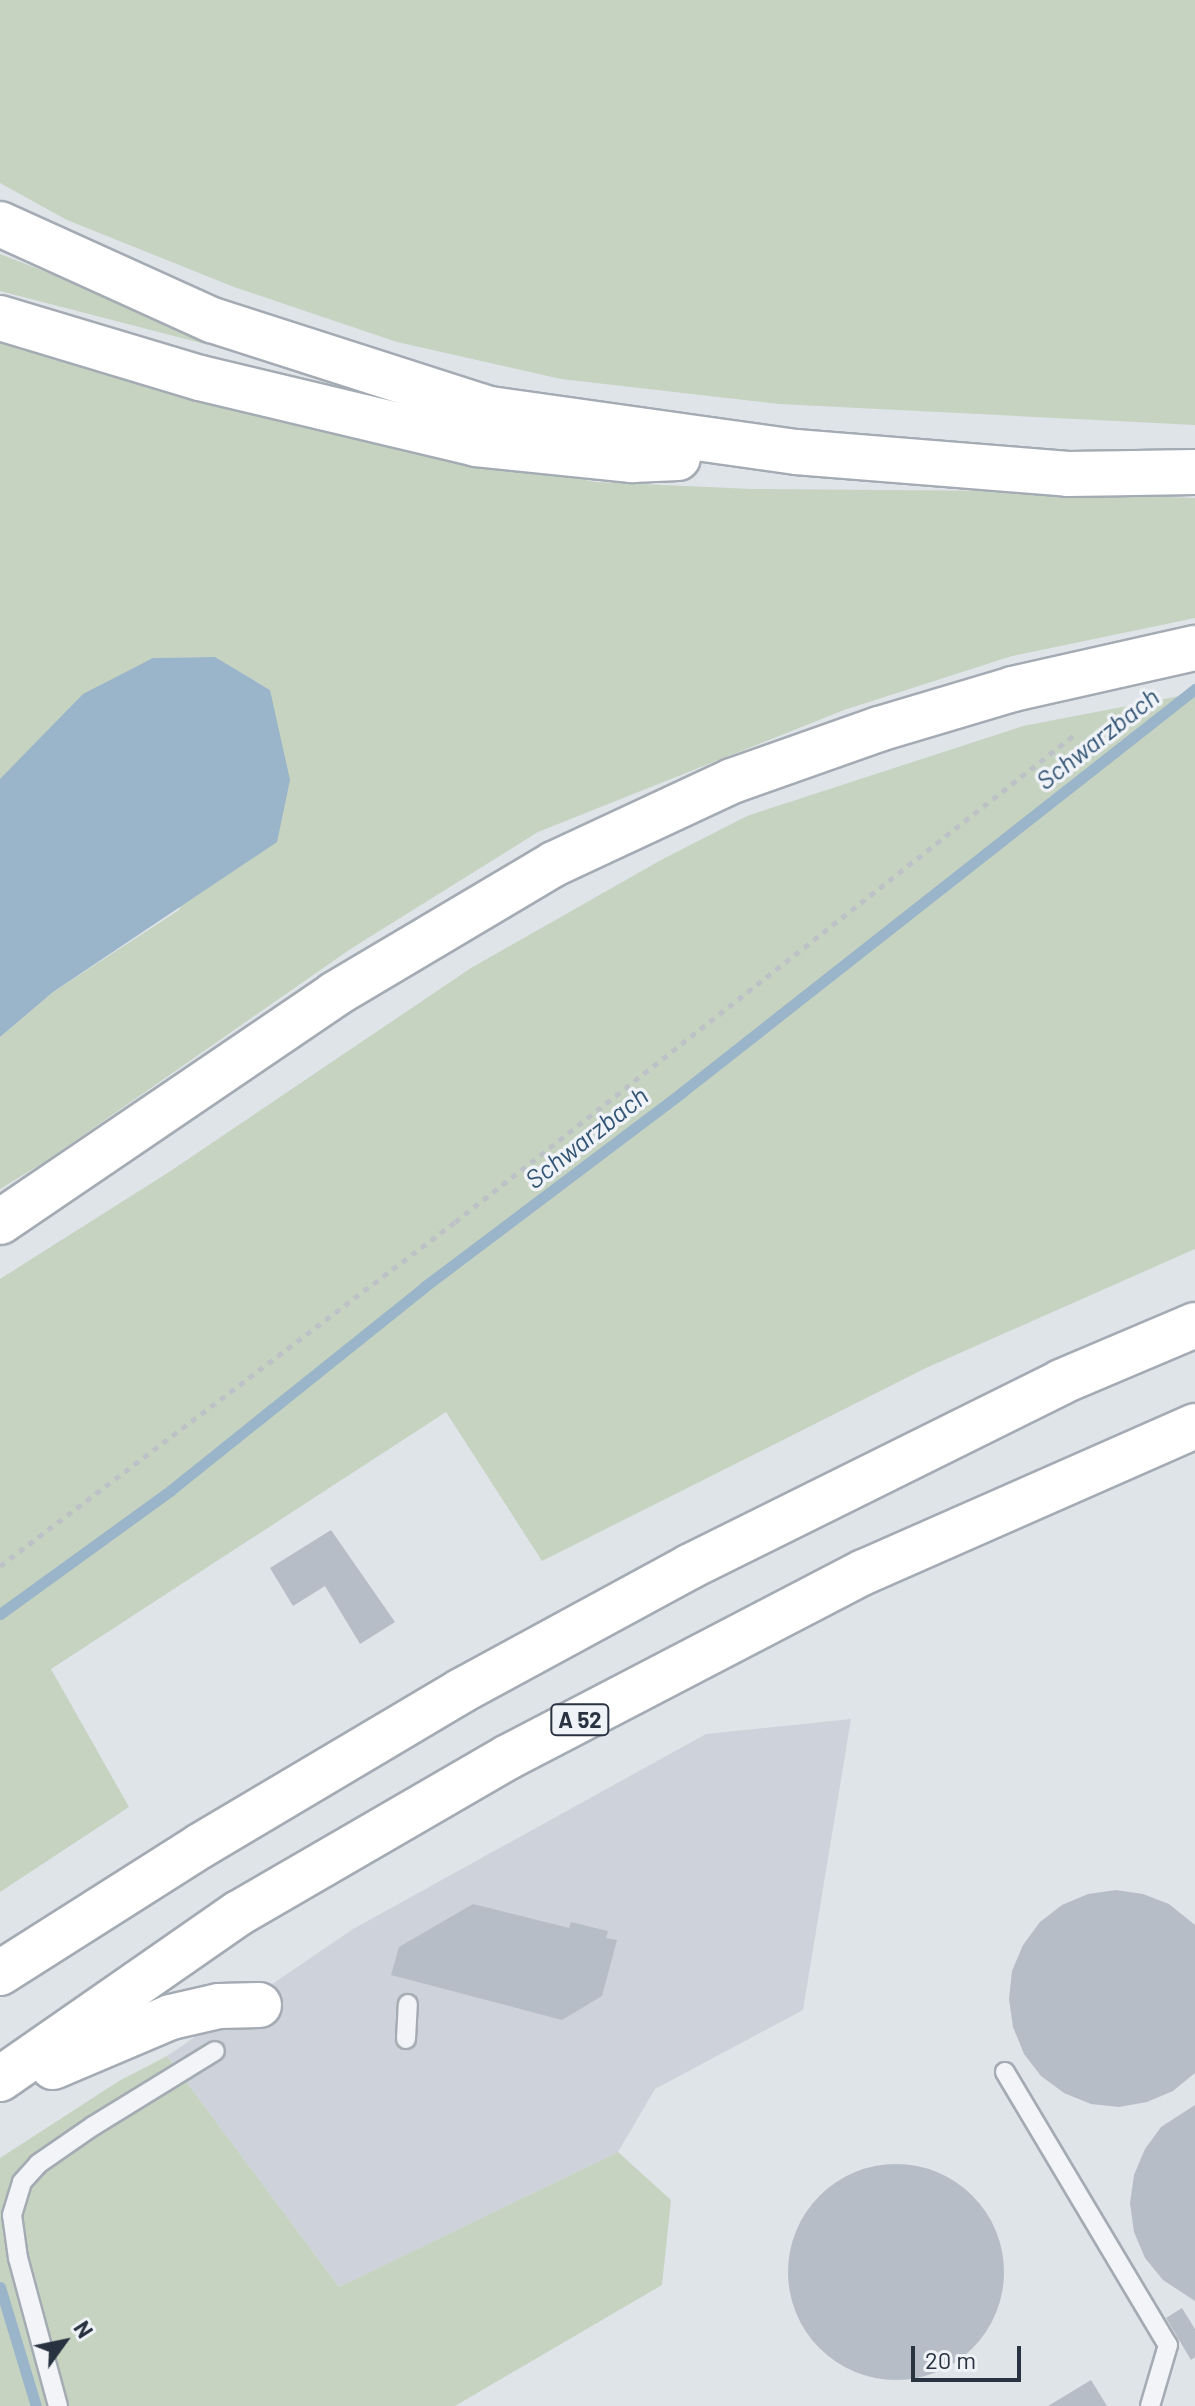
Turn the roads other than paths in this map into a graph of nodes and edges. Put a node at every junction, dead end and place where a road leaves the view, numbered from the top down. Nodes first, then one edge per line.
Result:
1 (0, 224) edge
2 (0, 318) edge
3 (796, 452) junction
4 (1195, 472) edge
5 (1195, 648) edge
6 (0, 1222) edge
7 (1195, 1325) edge
8 (1195, 1426) edge
9 (0, 1973) edge
10 (408, 2004) dead end
11 (259, 2005) dead end
12 (406, 2039) dead end
13 (215, 2051) dead end
14 (1005, 2072) dead end
15 (1, 2093) edge
16 (58, 2406) edge
17 (1150, 2406) edge

1 - 3 highway
2 - 3 highway
3 - 4 highway
5 - 6 highway
7 - 9 highway
8 - 15 highway, A 52
10 - 12 lane
11 - 15 highway
13 - 16 lane
14 - 17 lane

